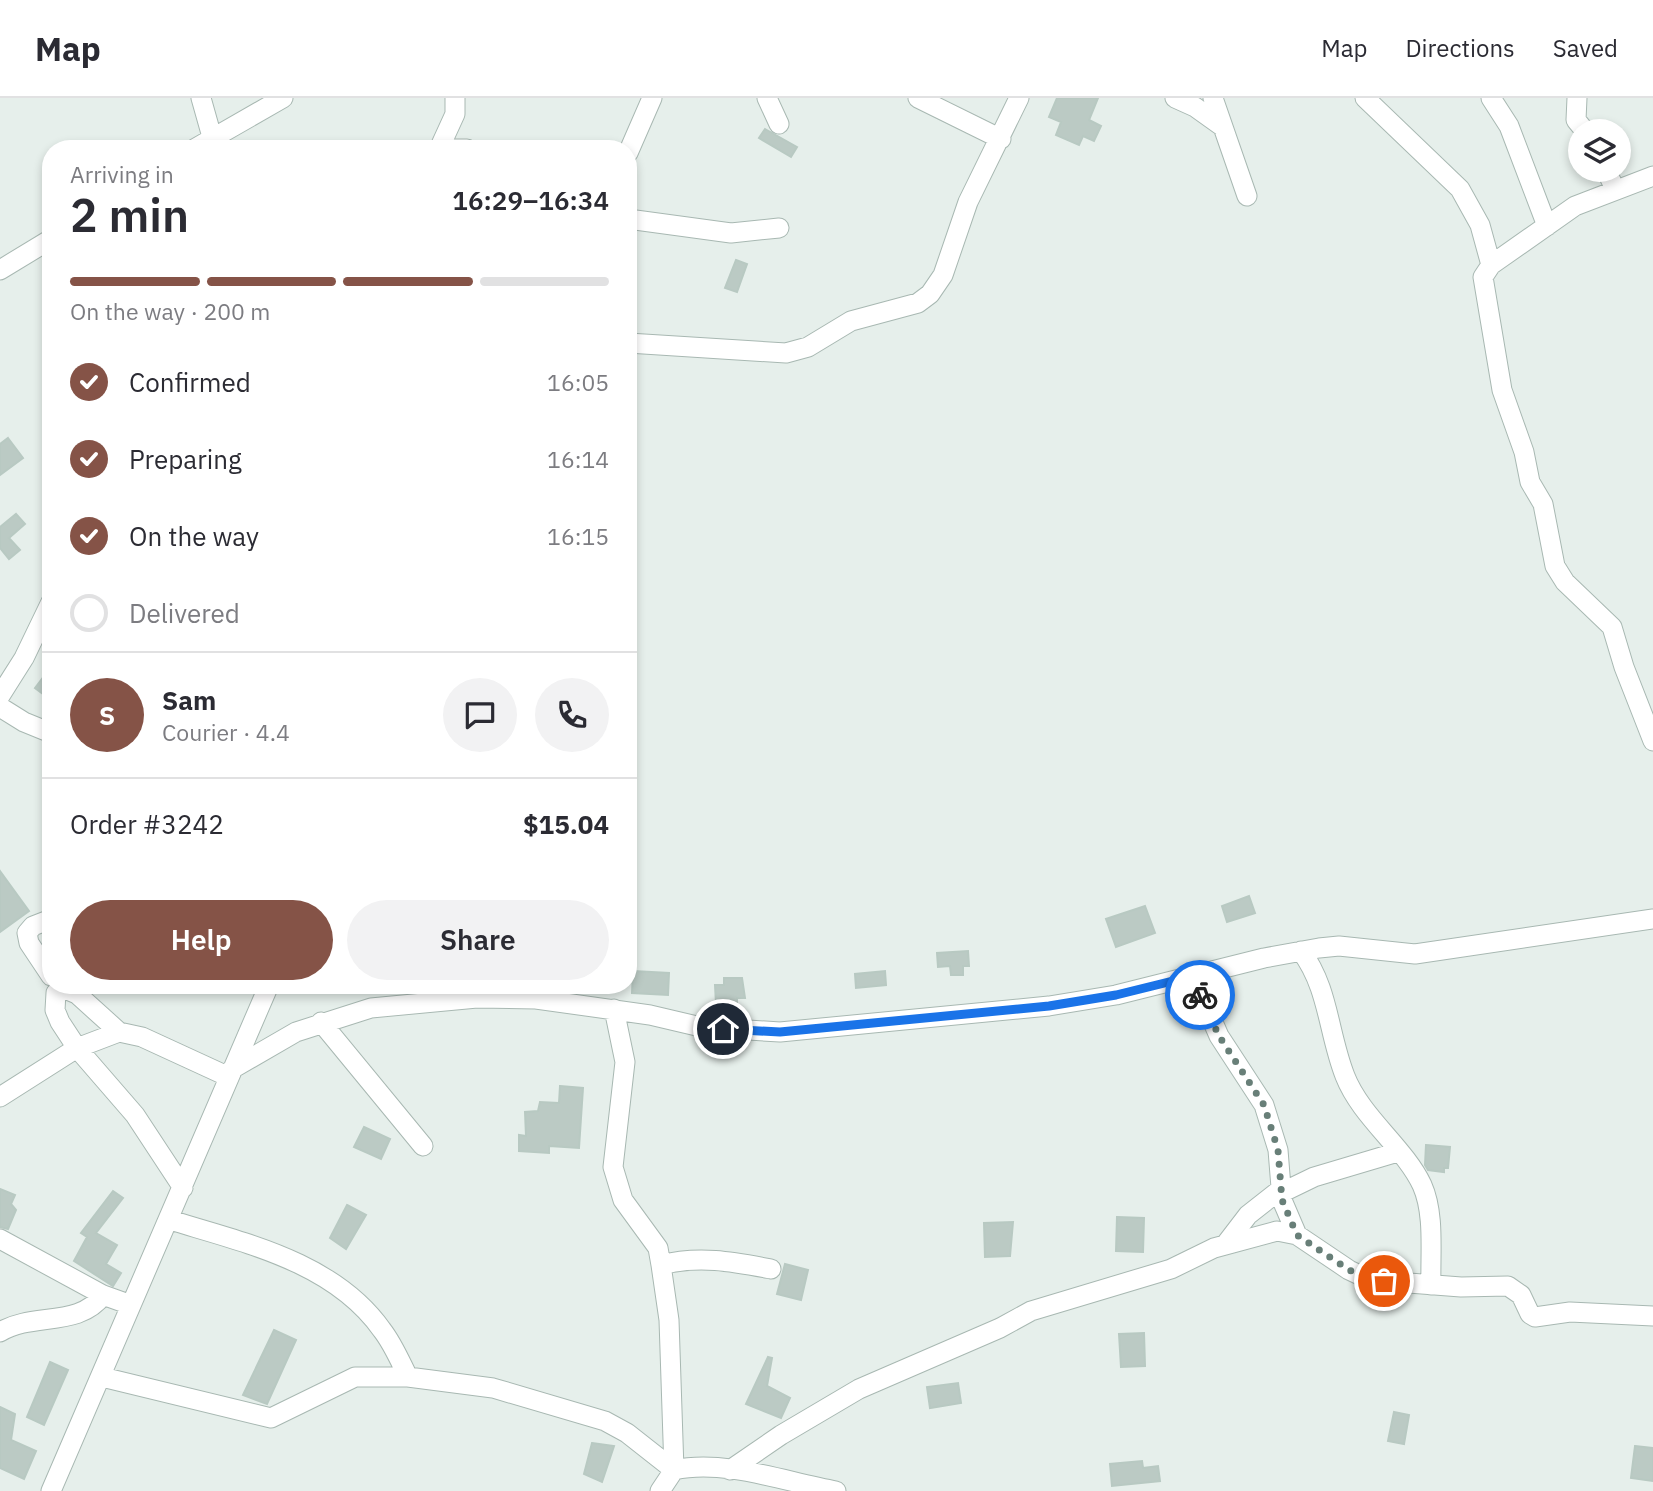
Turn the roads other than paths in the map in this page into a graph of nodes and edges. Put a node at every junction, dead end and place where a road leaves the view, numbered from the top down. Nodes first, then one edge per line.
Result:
1 (201, 98) edge
2 (283, 98) edge
3 (455, 98) edge
4 (652, 98) edge
5 (767, 98) edge
6 (918, 98) edge
7 (1019, 98) edge
8 (1175, 98) edge
9 (1213, 98) edge
10 (1365, 98) edge
11 (1491, 98) edge
12 (1577, 98) edge
13 (1576, 119) edge
14 (779, 124) dead end
15 (1223, 127) junction
16 (1001, 139) junction
17 (203, 140) edge
18 (212, 140) edge
19 (443, 140) edge
20 (634, 140) edge
21 (1653, 176) edge
22 (1612, 182) edge
23 (1615, 189) junction
24 (1247, 196) dead end
25 (637, 220) edge
26 (1547, 226) junction
27 (779, 228) dead end
28 (42, 244) edge
29 (1491, 265) junction
30 (0, 270) edge
31 (637, 344) edge
32 (42, 625) edge
33 (0, 696) edge
34 (0, 707) edge
35 (42, 728) edge
36 (1653, 741) edge
37 (1653, 919) edge
38 (42, 925) edge
39 (1301, 951) junction
40 (42, 963) edge
41 (1193, 976) junction
42 (55, 994) edge
43 (77, 994) edge
44 (265, 994) edge
45 (614, 1010) junction
46 (321, 1022) junction
47 (119, 1032) junction
48 (77, 1048) junction
49 (231, 1073) junction
50 (0, 1097) edge
51 (423, 1146) dead end
52 (1398, 1152) junction
53 (183, 1188) junction
54 (1281, 1191) junction
55 (170, 1220) junction
56 (1297, 1235) junction
57 (0, 1239) edge
58 (1225, 1245) junction
59 (661, 1265) junction
60 (771, 1269) dead end
61 (1431, 1285) junction
62 (103, 1295) junction
63 (131, 1304) junction
64 (1653, 1316) edge
65 (0, 1332) edge
66 (102, 1377) junction
67 (408, 1377) junction
68 (674, 1470) junction
69 (730, 1470) junction
70 (51, 1491) edge
71 (660, 1491) edge
72 (836, 1491) edge

1 - 17 street
2 - 18 street
3 - 19 street
4 - 20 street
5 - 14 street
6 - 16 street
7 - 16 street
8 - 15 street
9 - 15 street
10 - 29 street
11 - 26 street
12 - 13 street
15 - 24 street
16 - 31 street
21 - 23 street
22 - 23 street
23 - 26 street
25 - 27 street
26 - 29 street
28 - 30 street
29 - 36 street
32 - 33 street
34 - 35 street
37 - 39 street
38 - 40 street
39 - 41 street
39 - 52 street
41 - 45 street
41 - 54 street
42 - 48 street
43 - 47 street
44 - 49 street
45 - 46 street
45 - 59 street
46 - 49 street
46 - 51 street
47 - 48 street
47 - 49 street
48 - 50 street
48 - 53 street
49 - 53 street
52 - 54 street
52 - 61 street
53 - 55 street
54 - 56 street
54 - 58 street
55 - 63 street
55 - 67 street
56 - 58 street
56 - 61 street
57 - 62 street
58 - 69 street
59 - 60 street
59 - 68 street
61 - 64 street
62 - 63 street
62 - 65 street
63 - 66 street
66 - 67 street
66 - 70 street
67 - 68 street
68 - 69 street
68 - 71 street
69 - 72 street

